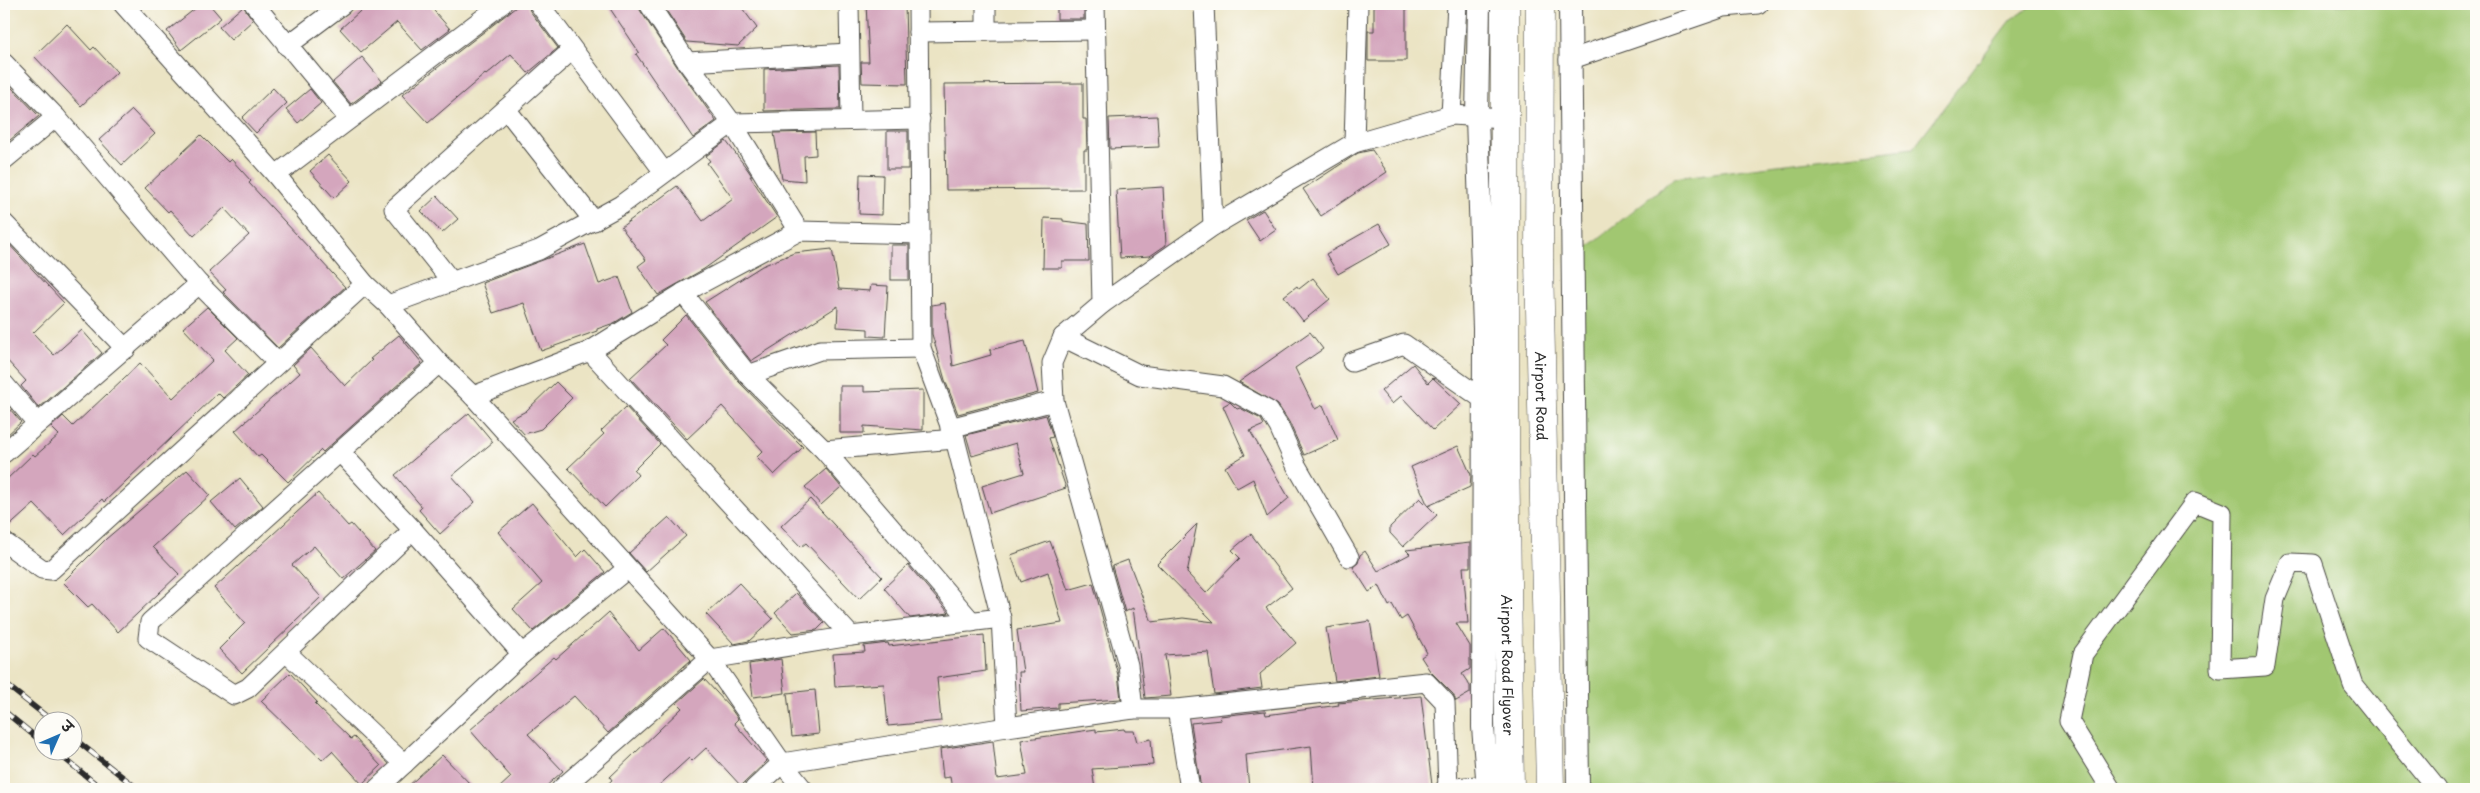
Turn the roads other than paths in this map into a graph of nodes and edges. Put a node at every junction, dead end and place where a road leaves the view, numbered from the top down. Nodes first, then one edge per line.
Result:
1 (123, 4) edge
2 (254, 4) edge
3 (343, 4) edge
4 (502, 4) edge
5 (539, 4) edge
6 (649, 4) edge
7 (849, 4) edge
8 (918, 4) edge
9 (986, 4) edge
10 (1095, 4) edge
11 (1204, 4) edge
12 (1358, 4) edge
13 (1457, 4) edge
14 (1479, 4) edge
15 (1505, 4) edge
16 (1540, 4) edge
17 (1570, 4) edge
18 (1758, 4) edge
19 (986, 30) junction
20 (1094, 30) junction
21 (918, 32) junction
22 (287, 46) junction
23 (572, 50) junction
24 (849, 53) junction
25 (1569, 60) junction
26 (687, 62) junction
27 (4, 63) edge
28 (506, 109) junction
29 (1451, 114) junction
30 (1477, 116) junction
31 (56, 117) junction
32 (349, 118) junction
33 (1505, 118) junction
34 (851, 119) junction
35 (920, 119) junction
36 (732, 123) junction
37 (1354, 143) junction
38 (4, 160) edge
39 (664, 172) junction
40 (276, 175) junction
41 (594, 221) junction
42 (4, 223) edge
43 (1213, 226) junction
44 (799, 230) junction
45 (920, 234) junction
46 (452, 282) junction
47 (199, 284) junction
48 (365, 284) junction
49 (683, 292) junction
50 (1102, 304) junction
51 (388, 305) junction
52 (1063, 337) junction
53 (922, 348) junction
54 (126, 349) junction
55 (590, 351) junction
56 (277, 362) junction
57 (1352, 362) dead end
58 (439, 363) junction
59 (748, 375) junction
60 (4, 384) edge
61 (473, 396) junction
62 (1054, 400) junction
63 (1484, 400) junction
64 (37, 422) junction
65 (952, 434) junction
66 (824, 450) junction
67 (4, 453) edge
68 (340, 453) junction
69 (412, 530) junction
70 (4, 542) edge
71 (1495, 542) junction
72 (1349, 557) dead end
73 (627, 569) junction
74 (1001, 618) junction
75 (972, 622) junction
76 (851, 636) junction
77 (286, 652) junction
78 (522, 654) junction
79 (710, 659) junction
80 (1133, 709) junction
81 (1177, 709) junction
82 (1006, 727) junction
83 (782, 763) junction
84 (404, 764) junction
85 (1495, 788) edge
86 (377, 789) edge
87 (561, 789) edge
88 (754, 789) edge
89 (803, 789) edge
90 (1190, 789) edge
91 (1447, 789) edge
92 (1550, 789) edge
93 (1578, 789) edge
94 (2111, 789) edge
95 (2436, 789) edge

1 - 40 street
2 - 22 street
3 - 22 street
4 - 32 street
5 - 23 street
6 - 26 street
7 - 24 street
8 - 21 street
9 - 19 street
10 - 20 street
11 - 43 street
12 - 37 street
13 - 29 street
14 - 30 street
15 - 33 main road
16 - 92 main road, Airport Road
17 - 25 street
18 - 25 street
19 - 20 street
19 - 21 street
20 - 50 street
21 - 35 street
22 - 32 street
23 - 28 street
23 - 39 street
24 - 26 street
24 - 34 street
25 - 93 street
26 - 36 street
27 - 31 street
28 - 41 street
28 - 46 street
29 - 30 street
29 - 37 street
30 - 33 street
30 - 63 street
31 - 38 street
31 - 47 street
32 - 40 street
33 - 71 main road, Airport Road Flyover
34 - 35 street
34 - 36 street
35 - 45 street
36 - 39 street
36 - 44 street
37 - 43 street
39 - 41 street
40 - 48 street
41 - 46 street
42 - 54 street
43 - 50 street
44 - 45 street
44 - 49 street
45 - 53 street
46 - 51 street
47 - 54 street
47 - 56 street
48 - 51 street
48 - 56 street
49 - 55 street
49 - 59 street
50 - 52 street
51 - 58 street
52 - 62 street
52 - 72 street
53 - 59 street
53 - 65 street
54 - 64 street
55 - 61 street
55 - 76 street
56 - 70 street
57 - 63 street
58 - 61 street
58 - 68 street
59 - 66 street
60 - 64 street
61 - 73 street
62 - 65 street
62 - 80 street
63 - 71 street
64 - 67 street
65 - 66 street
65 - 74 street
66 - 75 street
68 - 69 street
68 - 77 street
69 - 77 street
69 - 78 street
71 - 85 main road, Airport Road Flyover
73 - 78 street
73 - 79 street
74 - 75 street
74 - 82 street
75 - 76 street
76 - 79 street
77 - 84 street
78 - 84 street
79 - 83 street
79 - 87 street
80 - 81 street
80 - 82 street
81 - 90 street
81 - 91 street
82 - 83 street
83 - 88 street
83 - 89 street
84 - 86 street
85 - 91 street
94 - 95 street

